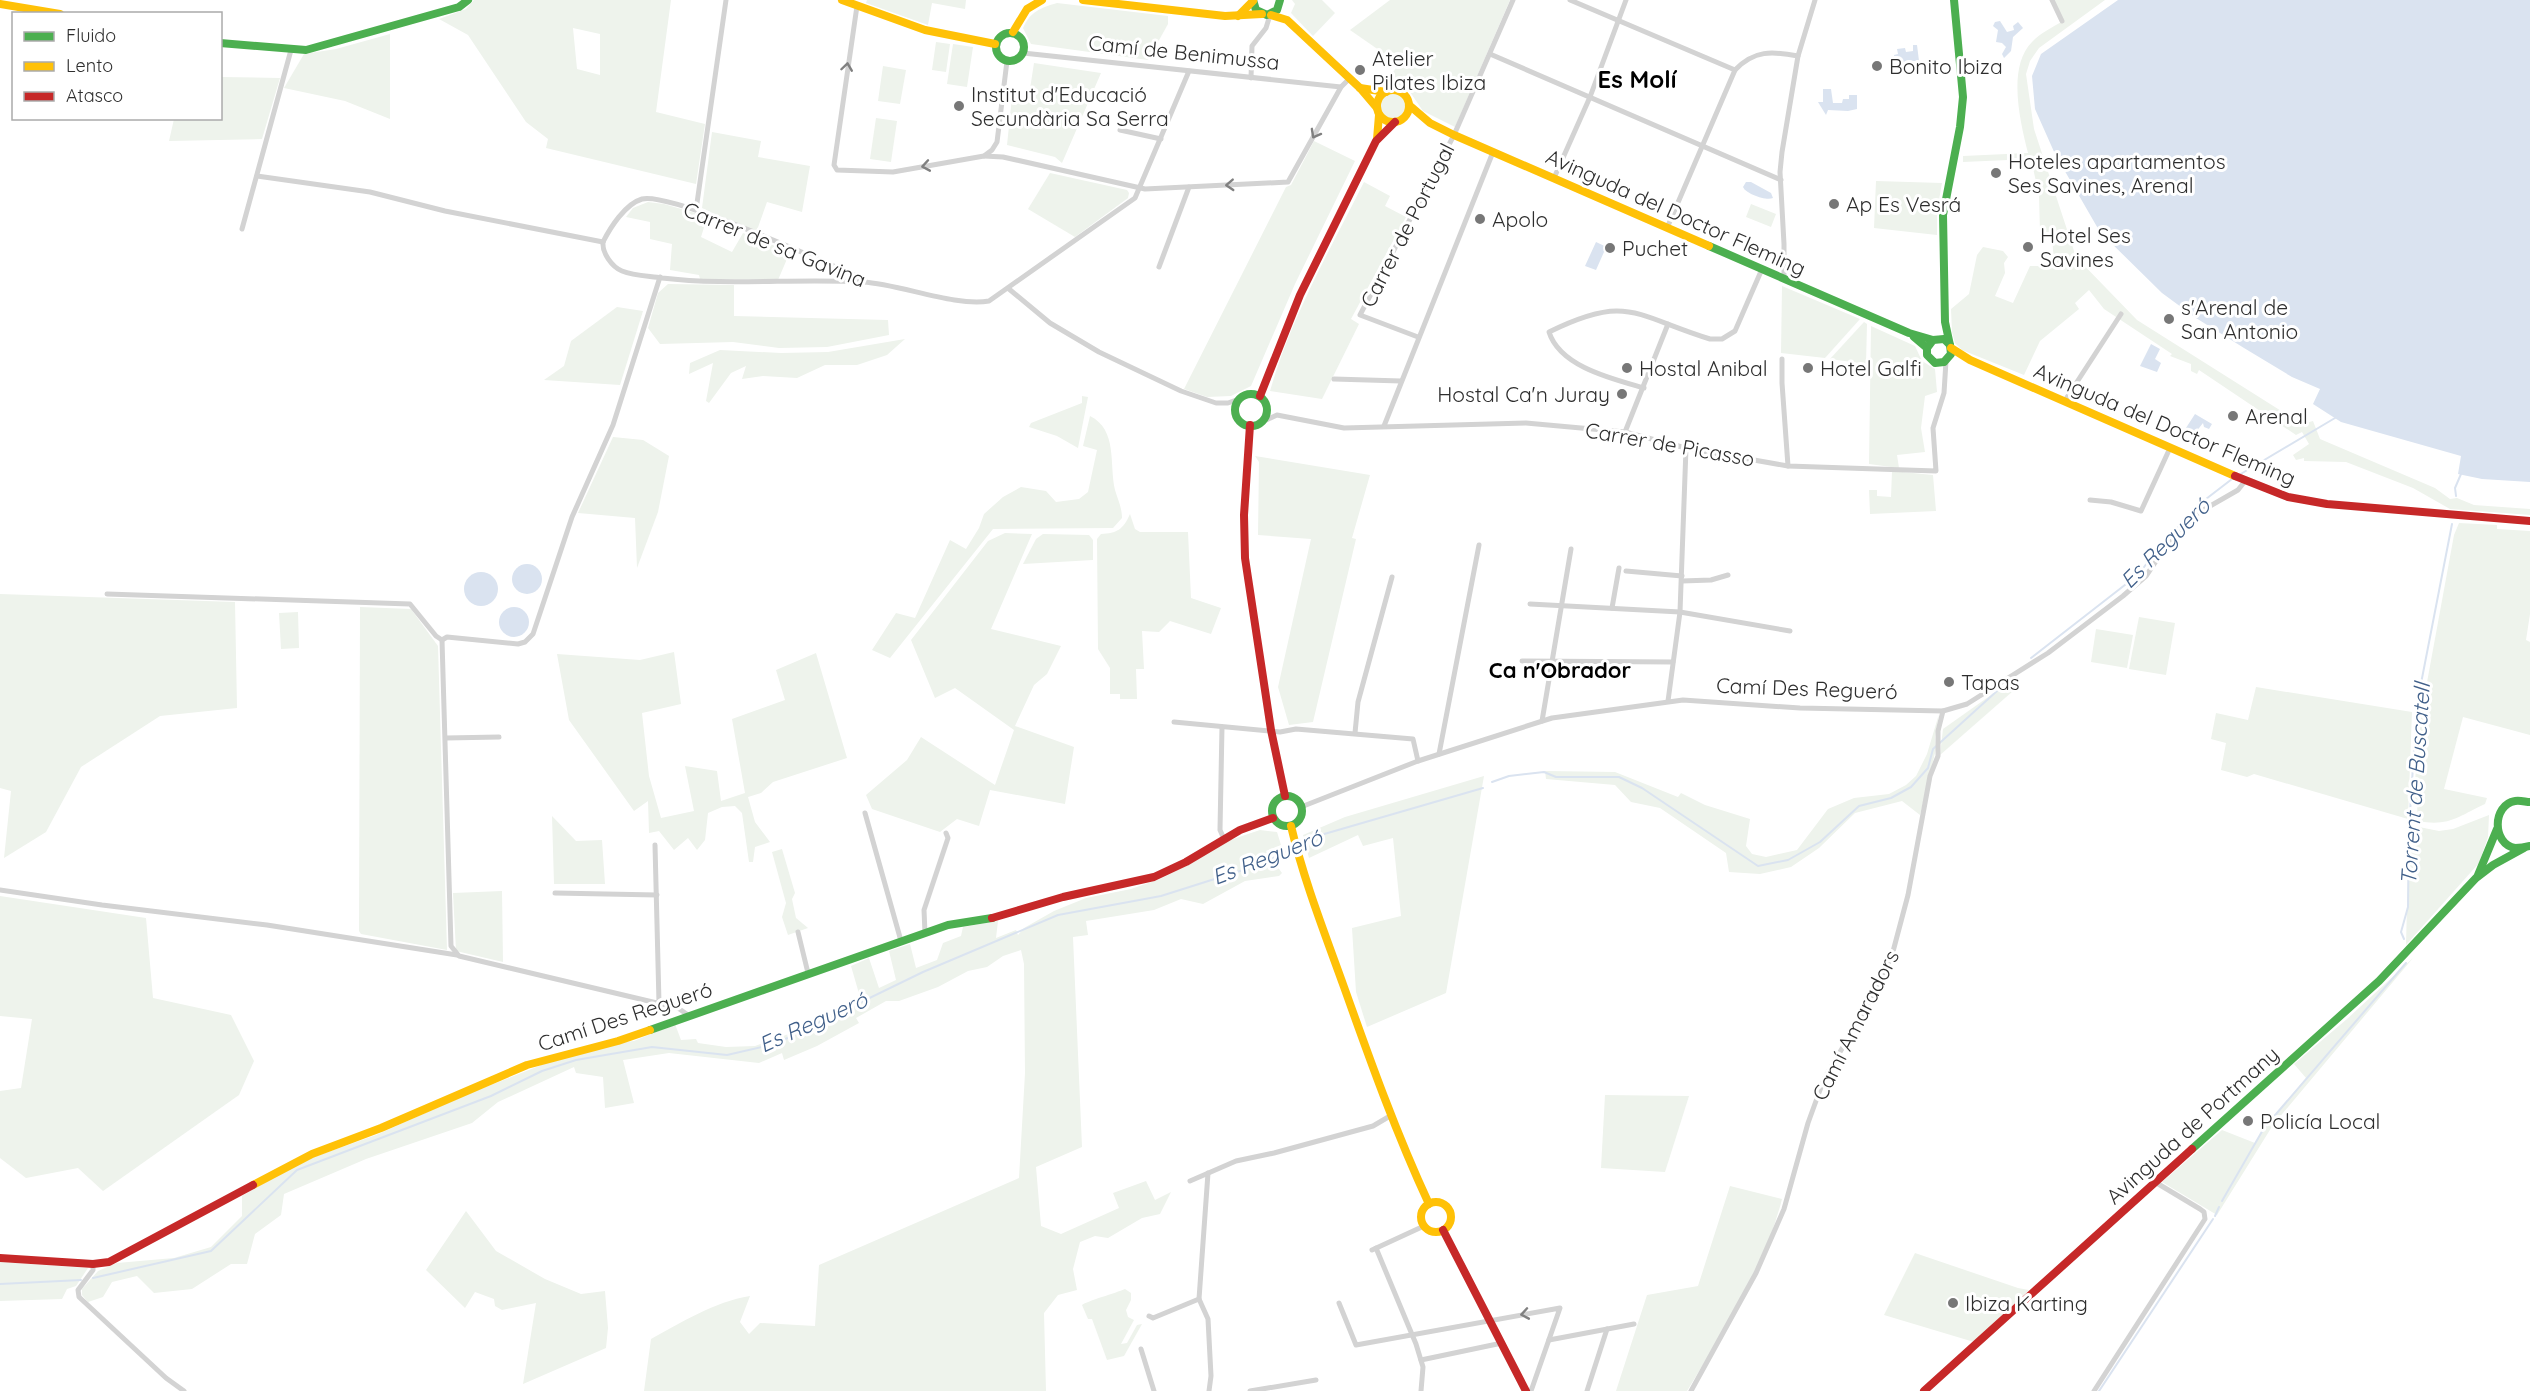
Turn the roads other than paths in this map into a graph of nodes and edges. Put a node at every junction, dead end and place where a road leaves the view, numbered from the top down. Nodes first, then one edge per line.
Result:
1 (468, 0) edge
2 (726, 0) edge
3 (842, 0) edge
4 (1042, 0) edge
5 (1083, 0) edge
6 (1513, 0) edge
7 (1570, 0) edge
8 (1626, 0) edge
9 (1815, 0) edge
10 (1954, 0) edge
11 (2052, 0) edge
12 (1253, 1) edge
13 (1280, 1) edge
14 (0, 3) edge
15 (857, 6) junction
16 (49, 12) edge
17 (1268, 15) junction
18 (1238, 16) junction
19 (1287, 21) junction
20 (1618, 21) junction
21 (2062, 21) dead end
22 (1013, 32) junction
23 (222, 43) edge
24 (995, 44) junction
25 (291, 50) junction
26 (1023, 53) junction
27 (1490, 54) junction
28 (1798, 56) junction
29 (1007, 61) junction
30 (1735, 70) junction
31 (1189, 71) junction
32 (1251, 78) junction
33 (1349, 79) junction
34 (1341, 87) junction
35 (1360, 88) junction
36 (1386, 92) junction
37 (1590, 98) junction
38 (1409, 105) junction
39 (1378, 111) junction
40 (1397, 122) junction
41 (1430, 123) junction
42 (1120, 130) dead end
43 (1454, 135) junction
44 (1161, 139) junction
45 (1376, 141) junction
46 (997, 142) junction
47 (1703, 146) junction
48 (1492, 152) junction
49 (984, 156) junction
50 (1004, 157) junction
51 (257, 176) junction
52 (1554, 178) junction
53 (1781, 180) junction
54 (1189, 187) junction
55 (1140, 188) junction
56 (696, 210) junction
57 (1667, 228) junction
58 (242, 229) dead end
59 (603, 242) junction
60 (1159, 267) dead end
61 (1762, 269) junction
62 (660, 277) junction
63 (1784, 278) junction
64 (863, 282) junction
65 (1009, 289) junction
66 (2121, 314) dead end
67 (1946, 322) junction
68 (1668, 324) junction
69 (1909, 333) junction
70 (1418, 337) junction
71 (1934, 339) junction
72 (1951, 346) junction
73 (1927, 348) junction
74 (1782, 359) dead end
75 (1947, 360) junction
76 (1970, 360) junction
77 (1935, 363) junction
78 (1944, 377) junction
79 (1334, 379) dead end
80 (1401, 381) junction
81 (1644, 388) junction
82 (1260, 396) junction
83 (1239, 399) junction
84 (2064, 402) junction
85 (1262, 422) junction
86 (1250, 425) junction
87 (1384, 426) junction
88 (1625, 432) junction
89 (1686, 447) junction
90 (2170, 448) junction
91 (1788, 466) junction
92 (2242, 480) junction
93 (2090, 500) dead end
94 (2530, 521) edge
95 (1479, 545) dead end
96 (1571, 549) dead end
97 (1619, 568) dead end
98 (1626, 571) dead end
99 (1728, 575) dead end
100 (1392, 577) dead end
101 (1682, 578) junction
102 (107, 594) dead end
103 (1530, 604) dead end
104 (1562, 605) junction
105 (1612, 608) junction
106 (1680, 612) junction
107 (1790, 631) dead end
108 (442, 640) junction
109 (1522, 661) dead end
110 (1553, 662) junction
111 (1673, 662) junction
112 (1668, 701) junction
113 (1943, 711) junction
114 (1542, 721) junction
115 (1174, 722) dead end
116 (1222, 727) junction
117 (1271, 730) junction
118 (1355, 733) junction
119 (499, 737) dead end
120 (446, 738) junction
121 (1439, 754) junction
122 (1418, 761) junction
123 (1285, 796) junction
124 (2530, 796) edge
125 (2520, 800) junction
126 (2530, 802) edge
127 (1301, 807) junction
128 (866, 813) dead end
129 (1273, 818) junction
130 (1291, 826) junction
131 (2497, 828) junction
132 (946, 833) dead end
133 (1224, 838) junction
134 (655, 845) dead end
135 (2527, 847) edge
136 (2476, 878) junction
137 (0, 890) edge
138 (555, 893) dead end
139 (657, 895) junction
140 (798, 932) dead end
141 (925, 933) junction
142 (901, 941) junction
143 (459, 956) junction
144 (808, 973) junction
145 (659, 1003) junction
146 (688, 1015) junction
147 (1390, 1116) junction
148 (1208, 1173) junction
149 (1190, 1181) dead end
150 (2156, 1182) junction
151 (1429, 1204) junction
152 (1424, 1226) junction
153 (1443, 1230) junction
154 (0, 1258) edge
155 (93, 1264) junction
156 (1199, 1299) junction
157 (1339, 1303) dead end
158 (1149, 1316) dead end
159 (1491, 1320) junction
160 (1634, 1324) dead end
161 (1607, 1329) junction
162 (1412, 1335) junction
163 (1549, 1340) junction
164 (1502, 1343) junction
165 (1141, 1349) dead end
166 (1421, 1360) junction
167 (1316, 1380) dead end
168 (1296, 1383) junction
169 (184, 1391) edge
170 (1154, 1391) edge
171 (1209, 1391) edge
172 (1252, 1391) edge
173 (1295, 1391) edge
174 (1421, 1391) edge
175 (1526, 1391) edge
176 (1531, 1391) edge
177 (1587, 1391) edge
178 (1690, 1391) edge
179 (1924, 1391) edge
180 (2094, 1391) edge

1 - 25 main road
2 - 56 street
3 - 15 main road
4 - 22 main road
5 - 18 main road
6 - 27 street, Carrer de Portugal
7 - 20 street
8 - 20 street
9 - 28 street
10 - 67 main road
11 - 21 street
12 - 17 main road
12 - 18 main road
13 - 17 main road
13 - 19 main road
14 - 16 main road
15 - 24 main road
49 -> 15 street
17 - 18 main road
17 - 19 main road
17 - 32 street
19 - 33 main road
20 - 30 street
20 - 37 street
22 - 24 main road
22 - 26 main road
23 - 25 main road
24 - 29 main road
25 - 51 street
26 - 29 main road
26 - 31 street, Camí de Benimussa
27 - 37 street
27 - 43 street, Carrer de Portugal
28 - 30 street
28 - 53 street
29 - 46 street
30 - 47 street
31 - 32 street, Camí de Benimussa
31 - 44 street, Carrer de sa Gavina
32 - 34 street, Camí de Benimussa
33 - 34 street
33 - 35 main road
34 -> 54 street
35 - 36 main road
35 - 39 main road
36 - 38 main road
36 - 39 main road
37 - 47 street
37 - 52 street
38 - 40 main road
38 - 41 main road, Avinguda del Doctor Fleming
39 - 40 main road
39 - 45 main road
40 - 41 main road, Avinguda del Doctor Fleming
40 - 45 main road
41 - 43 main road, Avinguda del Doctor Fleming
42 - 44 street
43 - 48 main road, Avinguda del Doctor Fleming
43 - 70 street, Carrer de Portugal
44 - 55 street, Carrer de sa Gavina
45 - 82 main road
46 - 49 street
46 - 50 street
47 - 53 street
47 - 57 street
48 - 52 main road, Avinguda del Doctor Fleming
48 - 70 street
49 - 50 street
50 - 55 street
51 - 58 street
51 - 59 street
52 - 57 main road, Avinguda del Doctor Fleming
53 - 63 street
54 - 55 street
54 - 60 street
55 - 65 street, Carrer de sa Gavina
56 - 59 street, Carrer de sa Gavina
56 - 64 street, Carrer de sa Gavina
57 - 61 main road, Avinguda del Doctor Fleming
59 - 62 street
61 - 63 main road, Avinguda del Doctor Fleming
61 - 68 street
62 - 64 street
62 - 108 street
63 - 69 main road, Avinguda del Doctor Fleming
64 - 65 street, Carrer de sa Gavina
65 - 83 street
66 - 84 street
67 - 71 main road
67 - 72 main road
68 - 81 street
68 - 81 street
69 - 71 main road, Avinguda del Doctor Fleming
69 - 73 main road, Avinguda del Doctor Fleming
70 - 80 street
71 - 72 main road, Avinguda del Doctor Fleming
71 - 73 main road
72 - 75 main road
72 - 76 main road, Avinguda del Doctor Fleming
73 - 77 main road, Avinguda del Doctor Fleming
74 - 91 street
75 - 76 main road, Avinguda del Doctor Fleming
75 - 77 main road, Avinguda del Doctor Fleming
75 - 78 street
76 - 84 main road, Avinguda del Doctor Fleming
77 - 78 street
78 - 91 street, Carrer de Picasso
79 - 80 street
80 - 87 street
81 - 88 street
82 - 83 main road
82 - 85 main road
83 - 86 main road
84 - 90 main road, Avinguda del Doctor Fleming
85 - 86 main road
85 - 87 street, Carrer de Picasso
86 - 117 main road
87 - 88 street, Carrer de Picasso
88 - 89 street, Carrer de Picasso
89 - 91 street, Carrer de Picasso
89 - 101 street
90 - 92 main road, Avinguda del Doctor Fleming
90 - 93 street
92 - 94 main road, Avinguda del Doctor Fleming
92 - 113 street, Camí Des Regueró
95 - 121 street
96 - 104 street
97 - 105 street
98 - 101 street
99 - 101 street
100 - 118 street
101 - 106 street
102 - 108 street
103 - 104 street
104 - 105 street
104 - 110 street
105 - 106 street
106 - 107 street
106 - 111 street
108 - 120 street
109 - 110 street
110 - 111 street
110 - 114 street
111 - 112 street
112 - 113 street, Camí Des Regueró
112 - 114 street, Camí Des Regueró
113 - 178 street, Camí Amaradors
114 - 121 street, Camí Des Regueró
115 - 116 street
116 - 117 street
116 - 133 street
117 - 118 street
117 - 123 main road
118 - 122 street
119 - 120 street
120 - 143 street
121 - 122 street, Camí Des Regueró
122 - 127 street, Camí Des Regueró
123 - 127 main road
123 - 129 main road
124 - 125 main road
125 - 126 main road
125 - 131 main road, Avinguda de Portmany
127 - 130 main road
128 - 142 street
129 - 130 main road
129 - 133 main road, Camí Des Regueró
130 - 147 main road
131 - 135 main road
131 - 136 main road, Avinguda de Portmany
132 - 141 street
133 - 141 main road, Camí Des Regueró
134 - 139 street
135 - 136 main road, Avinguda de Portmany
136 - 150 main road, Avinguda de Portmany
137 - 143 street
138 - 139 street
139 - 145 street
140 - 144 street
141 - 142 main road, Camí Des Regueró
142 - 144 main road, Camí Des Regueró
143 - 145 street
144 - 146 main road, Camí Des Regueró
145 - 146 street
146 - 155 main road, Camí Des Regueró
147 - 148 street
147 - 151 main road
148 - 149 street
148 - 156 street
150 - 179 main road, Avinguda de Portmany
150 - 180 street
151 - 152 main road
151 - 153 main road
152 - 153 main road
152 - 162 street
153 - 159 main road
154 - 155 main road, Camí Des Regueró
155 - 169 street
156 - 158 street
156 - 171 street
157 - 162 street
159 - 162 street
163 -> 159 street
159 - 164 main road
160 - 161 street
161 - 163 street
161 - 177 street
162 - 166 street
163 - 176 street
164 - 166 street
164 - 175 main road
165 - 170 street
166 - 174 street
167 - 168 street
168 - 172 street
168 - 173 street

